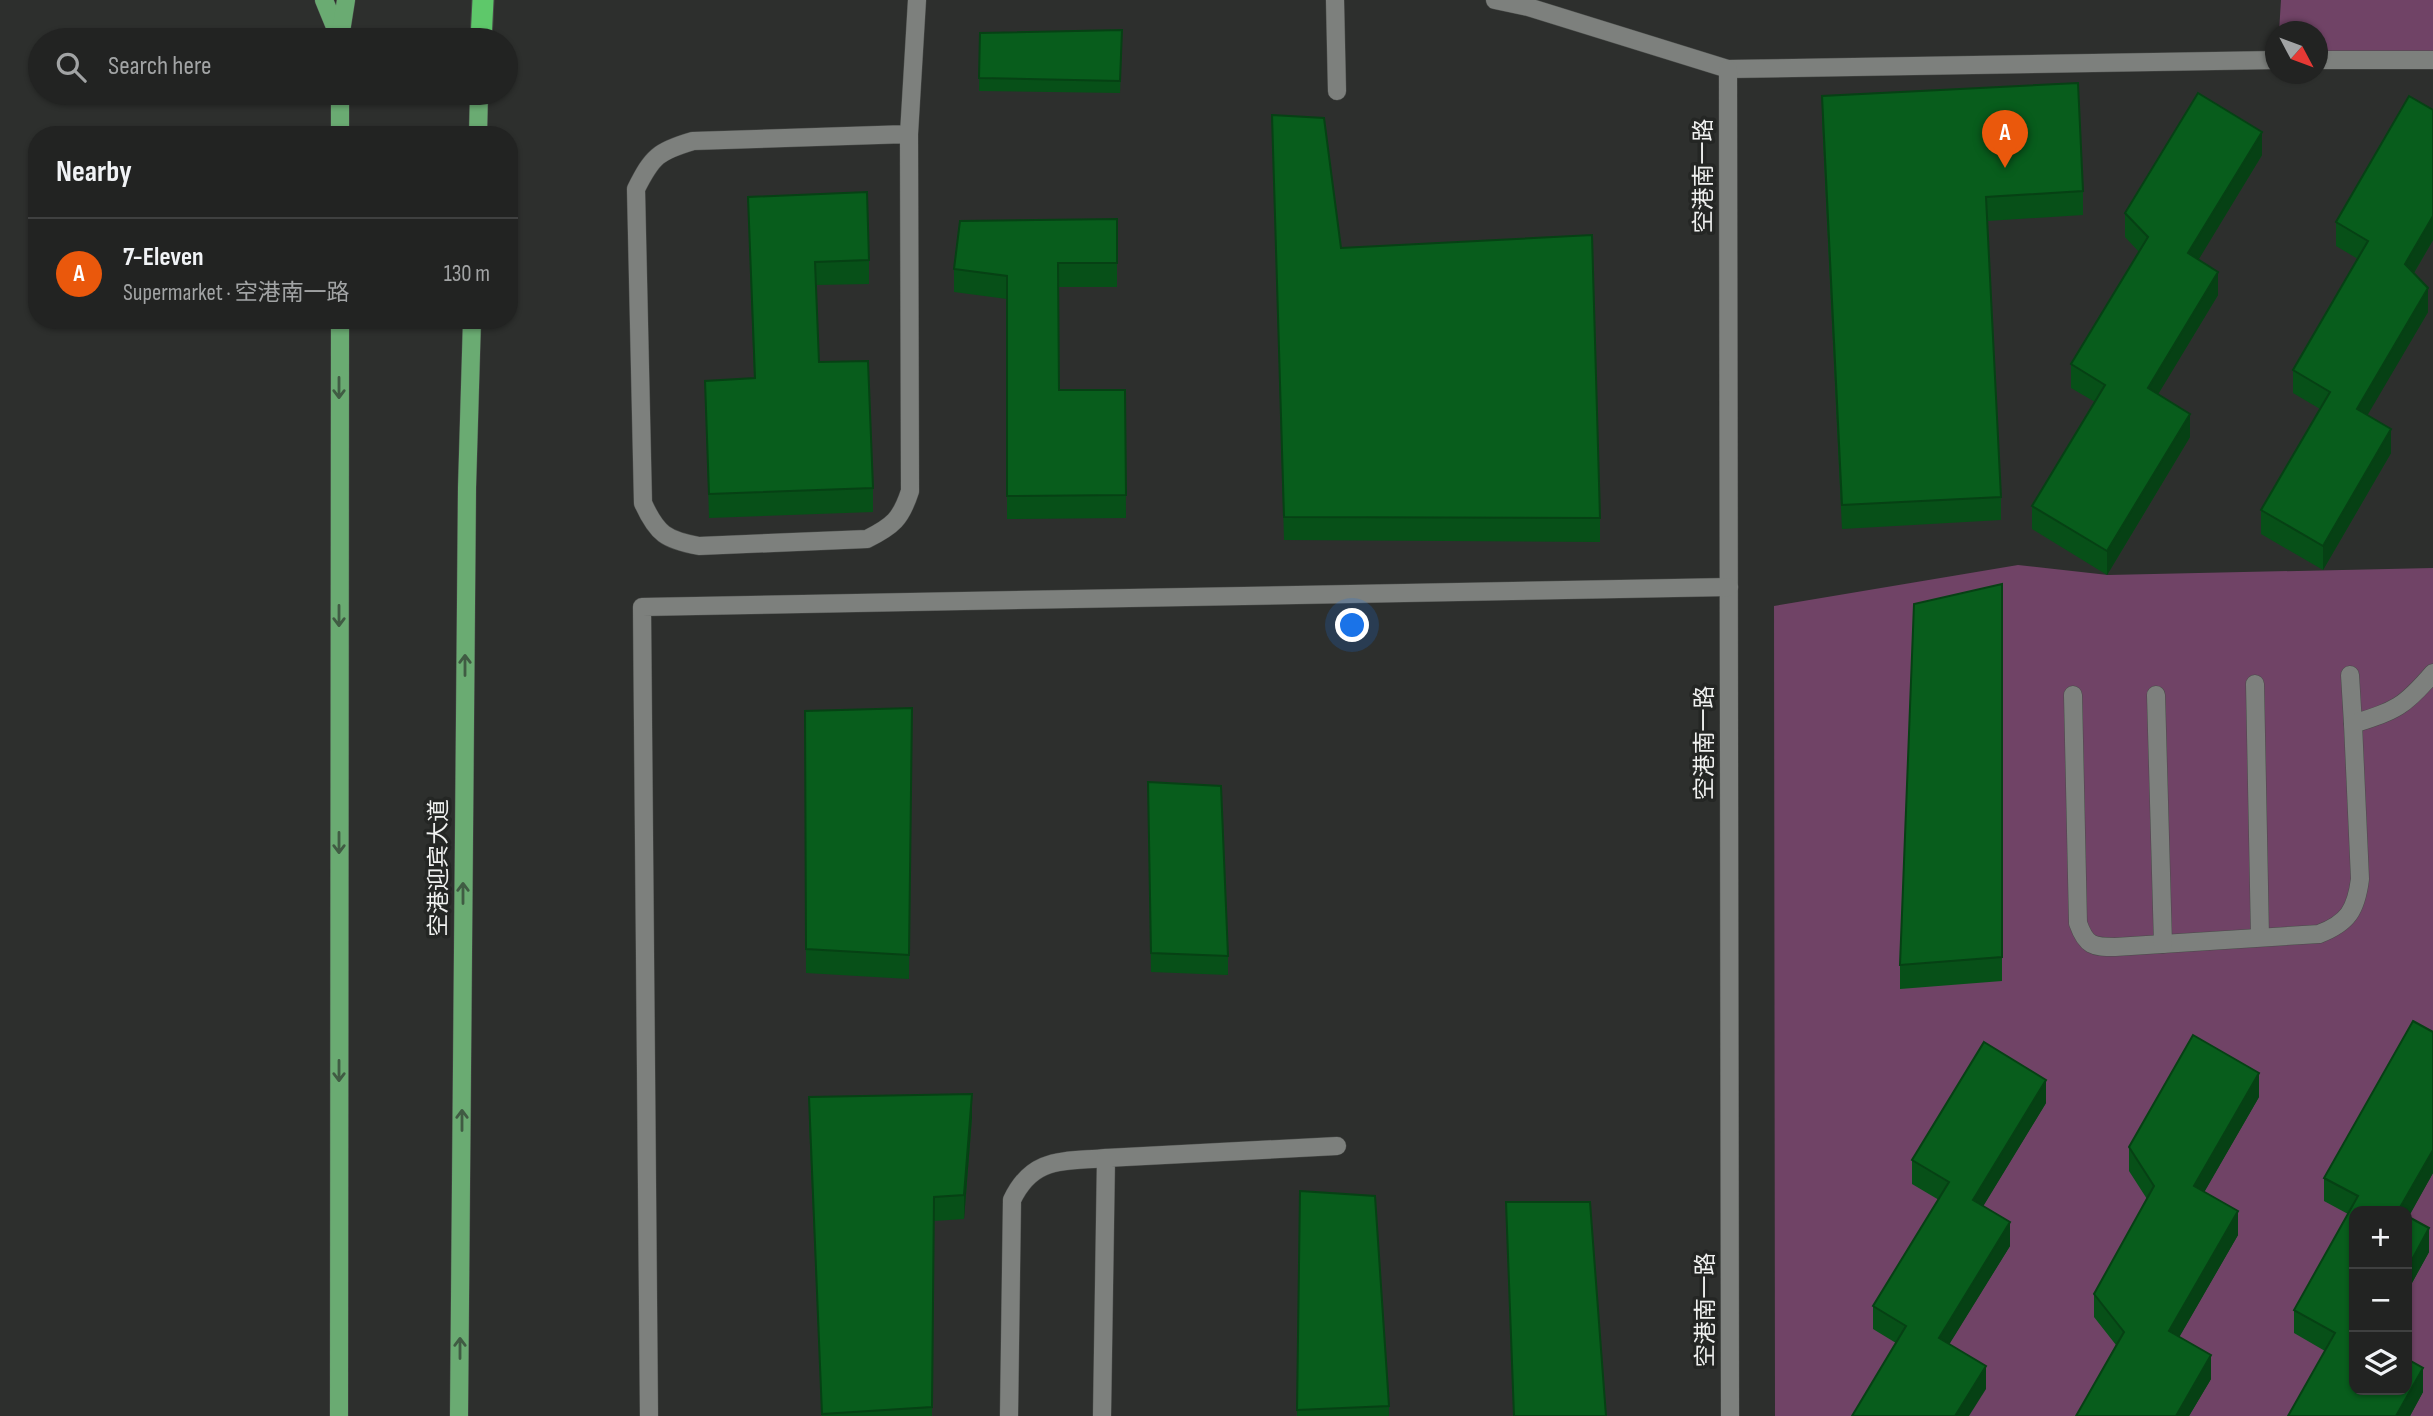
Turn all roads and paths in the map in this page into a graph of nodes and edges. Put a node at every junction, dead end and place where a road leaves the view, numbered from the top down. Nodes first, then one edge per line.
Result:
1 (324, 0) edge
2 (346, 0) edge
3 (483, 0) edge
4 (494, 0) edge
5 (917, 0) edge
6 (1335, 0) edge
7 (1495, 0) edge
8 (1528, 3) edge
9 (335, 28) edge
10 (342, 28) edge
11 (482, 28) edge
12 (486, 28) edge
13 (2265, 60) edge
14 (2328, 60) edge
15 (2433, 60) edge
16 (1728, 69) junction
17 (1337, 91) dead end
18 (340, 105) edge
19 (479, 105) edge
20 (340, 126) edge
21 (478, 126) edge
22 (909, 134) junction
23 (340, 329) edge
24 (472, 329) edge
25 (1729, 587) junction
26 (2433, 673) edge
27 (2350, 675) dead end
28 (2255, 684) dead end
29 (2073, 695) dead end
30 (2156, 695) dead end
31 (2353, 724) junction
32 (2260, 937) junction
33 (2162, 944) junction
34 (1337, 1146) dead end
35 (1106, 1158) junction
36 (338, 1416) edge
37 (459, 1416) edge
38 (649, 1416) edge
39 (1009, 1416) edge
40 (1102, 1416) edge
41 (1730, 1416) edge

1 - 9 main road
2 - 10 main road
3 - 11 highway
4 - 12 main road
5 - 22 street
6 - 17 street
7 - 8 street
8 - 16 street
13 - 16 street
14 - 15 street
16 - 25 street, 空港南一路
18 - 20 main road
19 - 21 main road
22 - 22 street
23 -> 36 main road
37 -> 24 main road, 空港迎宾大道
25 - 38 street
25 - 41 street, 空港南一路
26 - 31 street
27 - 31 street
28 - 32 street
29 - 33 street
30 - 33 street
31 - 32 street
32 - 33 street
34 - 35 street
35 - 39 street
35 - 40 street

